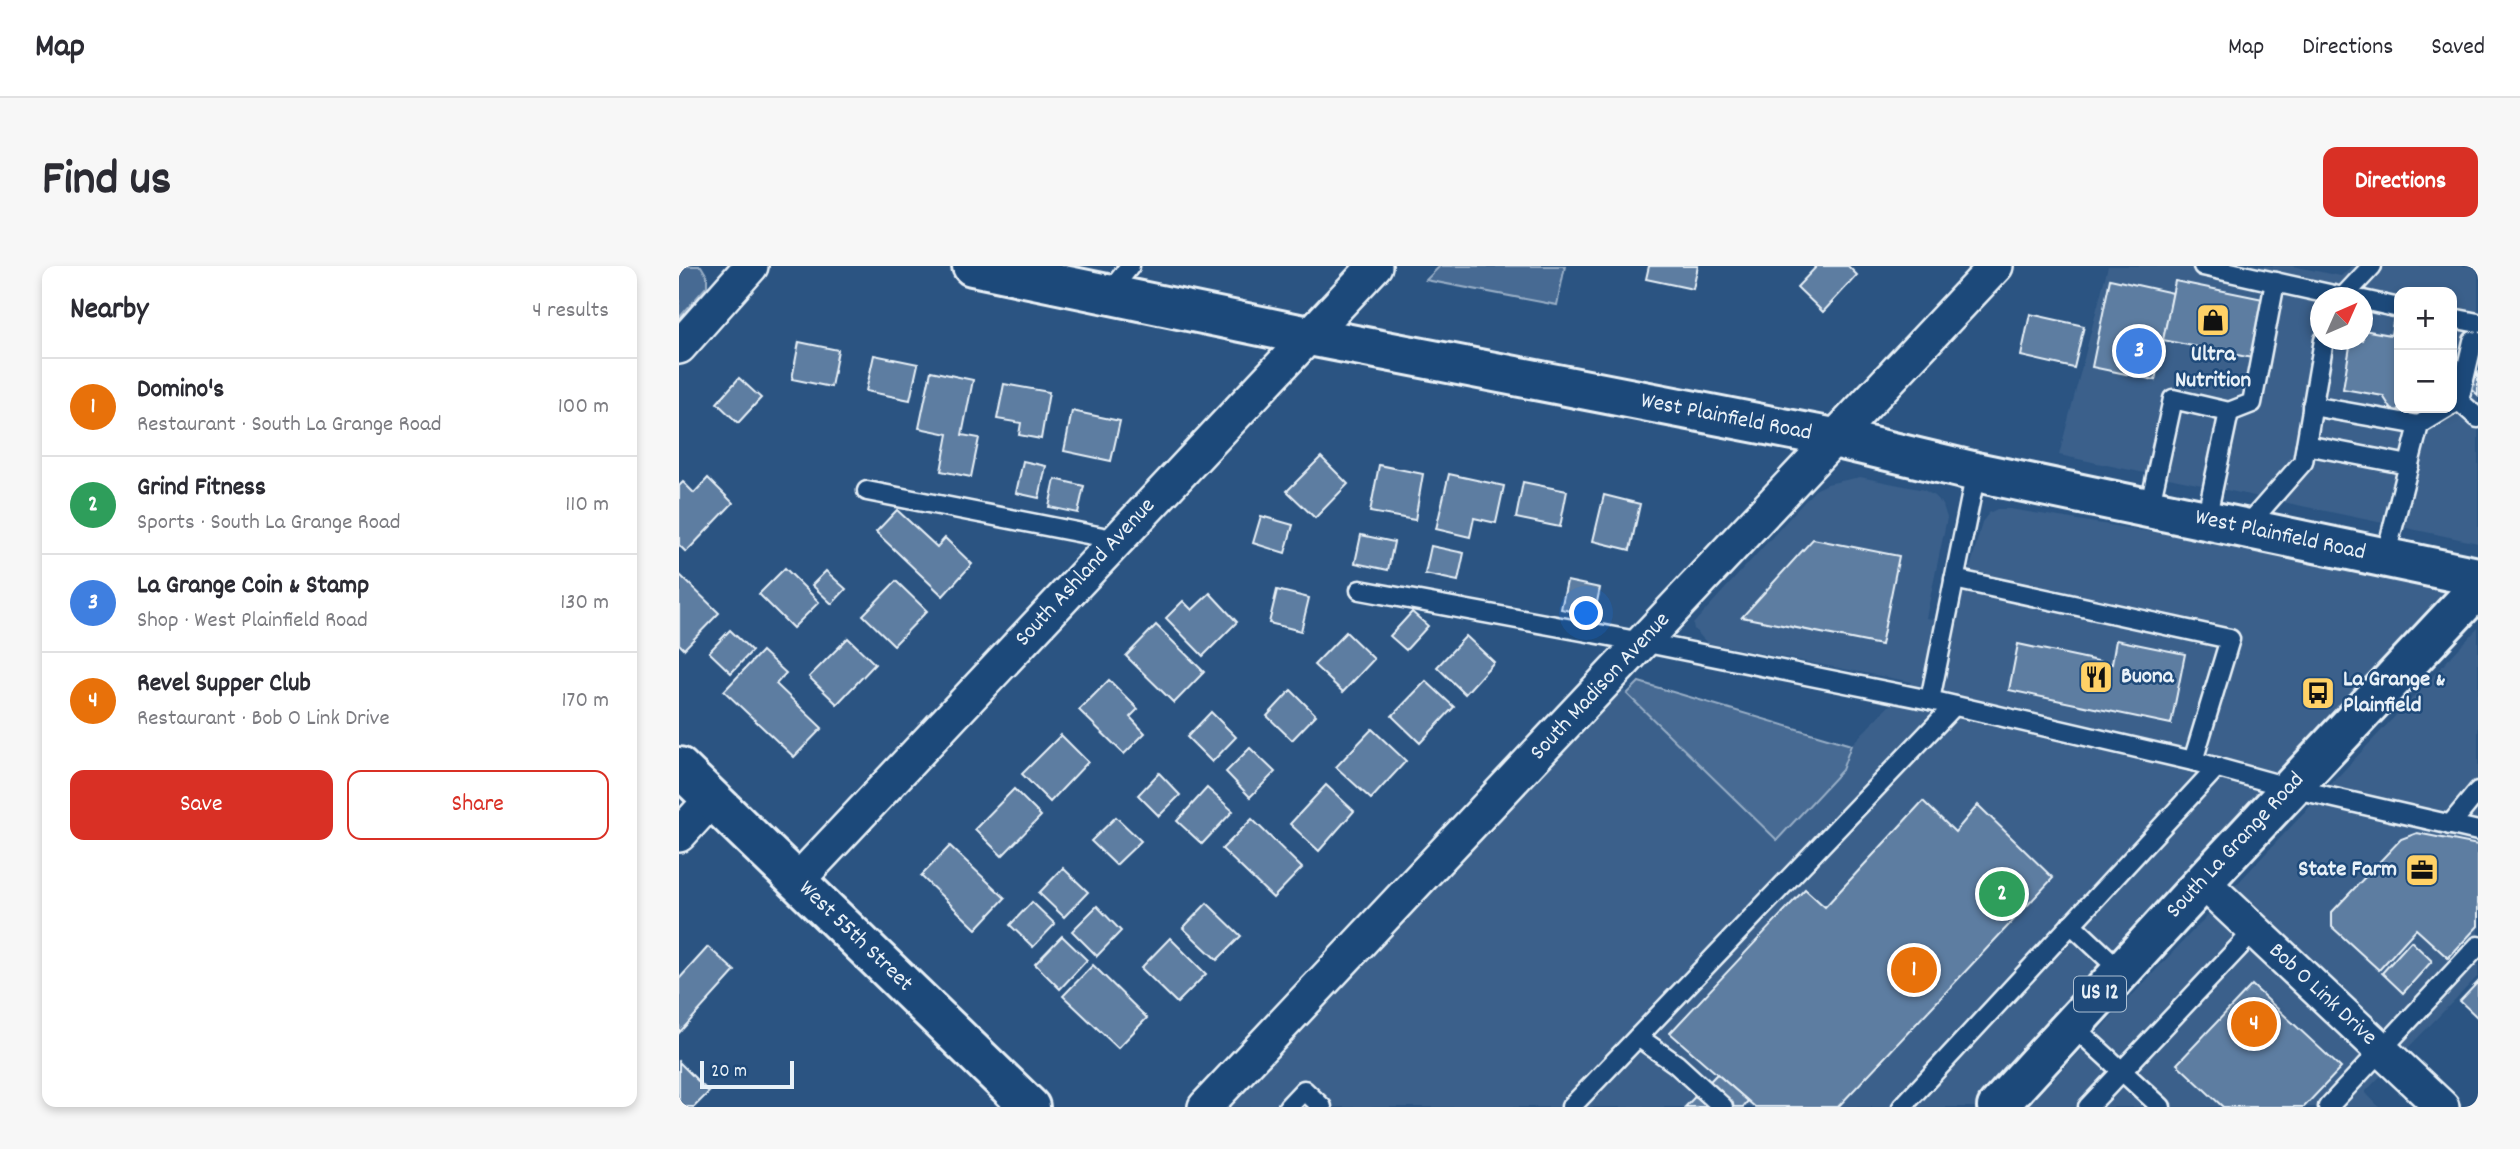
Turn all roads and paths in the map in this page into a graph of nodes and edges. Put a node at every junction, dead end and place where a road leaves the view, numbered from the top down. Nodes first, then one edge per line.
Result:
1 (751, 266) edge
2 (972, 266) edge
3 (1375, 266) edge
4 (1996, 266) edge
5 (2203, 266) edge
6 (2372, 266) edge
7 (1119, 280) edge
8 (2275, 282) junction
9 (2354, 287) edge
10 (2310, 290) edge
11 (2373, 302) edge
12 (2394, 307) edge
13 (2457, 319) edge
14 (2478, 323) edge
15 (1309, 336) junction
16 (2478, 342) edge
17 (679, 347) edge
18 (2322, 350) edge
19 (2457, 389) edge
20 (2312, 406) junction
21 (2457, 407) edge
22 (2229, 412) junction
23 (2438, 413) edge
24 (2478, 418) edge
25 (2419, 425) junction
26 (1834, 439) junction
27 (2306, 445) junction
28 (2409, 465) junction
29 (1976, 472) junction
30 (867, 491) dead end
31 (2149, 509) junction
32 (2206, 520) junction
33 (2245, 528) junction
34 (1118, 540) junction
35 (2385, 558) junction
36 (2478, 578) edge
37 (1954, 579) junction
38 (2478, 588) edge
39 (1360, 590) dead end
40 (1642, 642) junction
41 (1930, 700) junction
42 (1954, 706) junction
43 (2193, 761) junction
44 (679, 767) edge
45 (2217, 767) junction
46 (2291, 788) junction
47 (2478, 791) edge
48 (712, 799) junction
49 (2450, 825) junction
50 (2478, 831) edge
51 (679, 835) edge
52 (797, 881) junction
53 (2203, 882) junction
54 (2071, 924) junction
55 (2254, 931) junction
56 (2478, 946) edge
57 (2121, 971) junction
58 (2072, 1025) junction
59 (1639, 1037) junction
60 (2381, 1051) junction
61 (2122, 1071) junction
62 (1030, 1107) edge
63 (1205, 1107) edge
64 (1288, 1107) edge
65 (1322, 1107) edge
66 (1571, 1107) edge
67 (1723, 1107) edge
68 (1902, 1107) edge
69 (1997, 1107) edge
70 (2088, 1107) edge
71 (2161, 1107) edge
72 (2327, 1107) edge
73 (2442, 1107) edge

1 - 17 street
2 - 7 main road, West Plainfield Road
3 - 15 street, South Ashland Avenue
4 - 26 street, South Madison Avenue
5 - 8 lane
6 - 9 lane
7 - 15 main road, West Plainfield Road
8 - 10 lane
8 - 22 lane
11 - 12 lane
13 - 14 lane
15 - 26 main road, West Plainfield Road
15 - 34 street, South Ashland Avenue
16 - 19 lane
18 - 20 lane
20 - 25 lane
20 - 27 lane
21 - 24 lane
22 - 31 lane
22 - 32 lane
23 - 25 lane
25 - 28 lane
26 - 29 main road, West Plainfield Road
26 - 40 street, South Madison Avenue
27 - 28 lane
27 - 33 lane
28 - 35 lane
29 - 31 main road, West Plainfield Road
29 - 37 lane
30 - 34 lane
31 - 32 main road, West Plainfield Road
32 - 33 main road, West Plainfield Road
33 - 35 main road, West Plainfield Road
34 - 52 street, South Ashland Avenue
35 - 36 main road, West Plainfield Road
37 - 41 lane
37 - 43 lane
38 - 46 main road, South La Grange Road / US 12
39 - 40 lane
40 - 41 lane
40 - 63 street, South Madison Avenue
41 - 42 lane
42 - 43 lane
42 - 59 lane
43 - 45 lane
44 - 48 main road, West 55th Street
45 - 46 lane
45 - 54 lane
46 - 49 lane
46 - 53 main road, South La Grange Road / US 12
47 - 49 lane
48 - 51 street
48 - 52 main road, West 55th Street
49 - 50 lane
52 - 62 main road, West 55th Street
53 - 55 street, Bob O Link Drive
53 - 57 main road, South La Grange Road / US 12
54 - 57 lane
54 - 68 lane
55 - 60 street, Bob O Link Drive
55 - 61 lane
56 - 60 lane
57 - 58 main road, South La Grange Road / US 12
58 - 61 lane
58 - 69 main road, South La Grange Road / US 12
59 - 66 lane
59 - 67 lane
60 - 72 lane
60 - 73 street, Bob O Link Drive
61 - 70 lane
61 - 71 lane
64 - 65 lane

